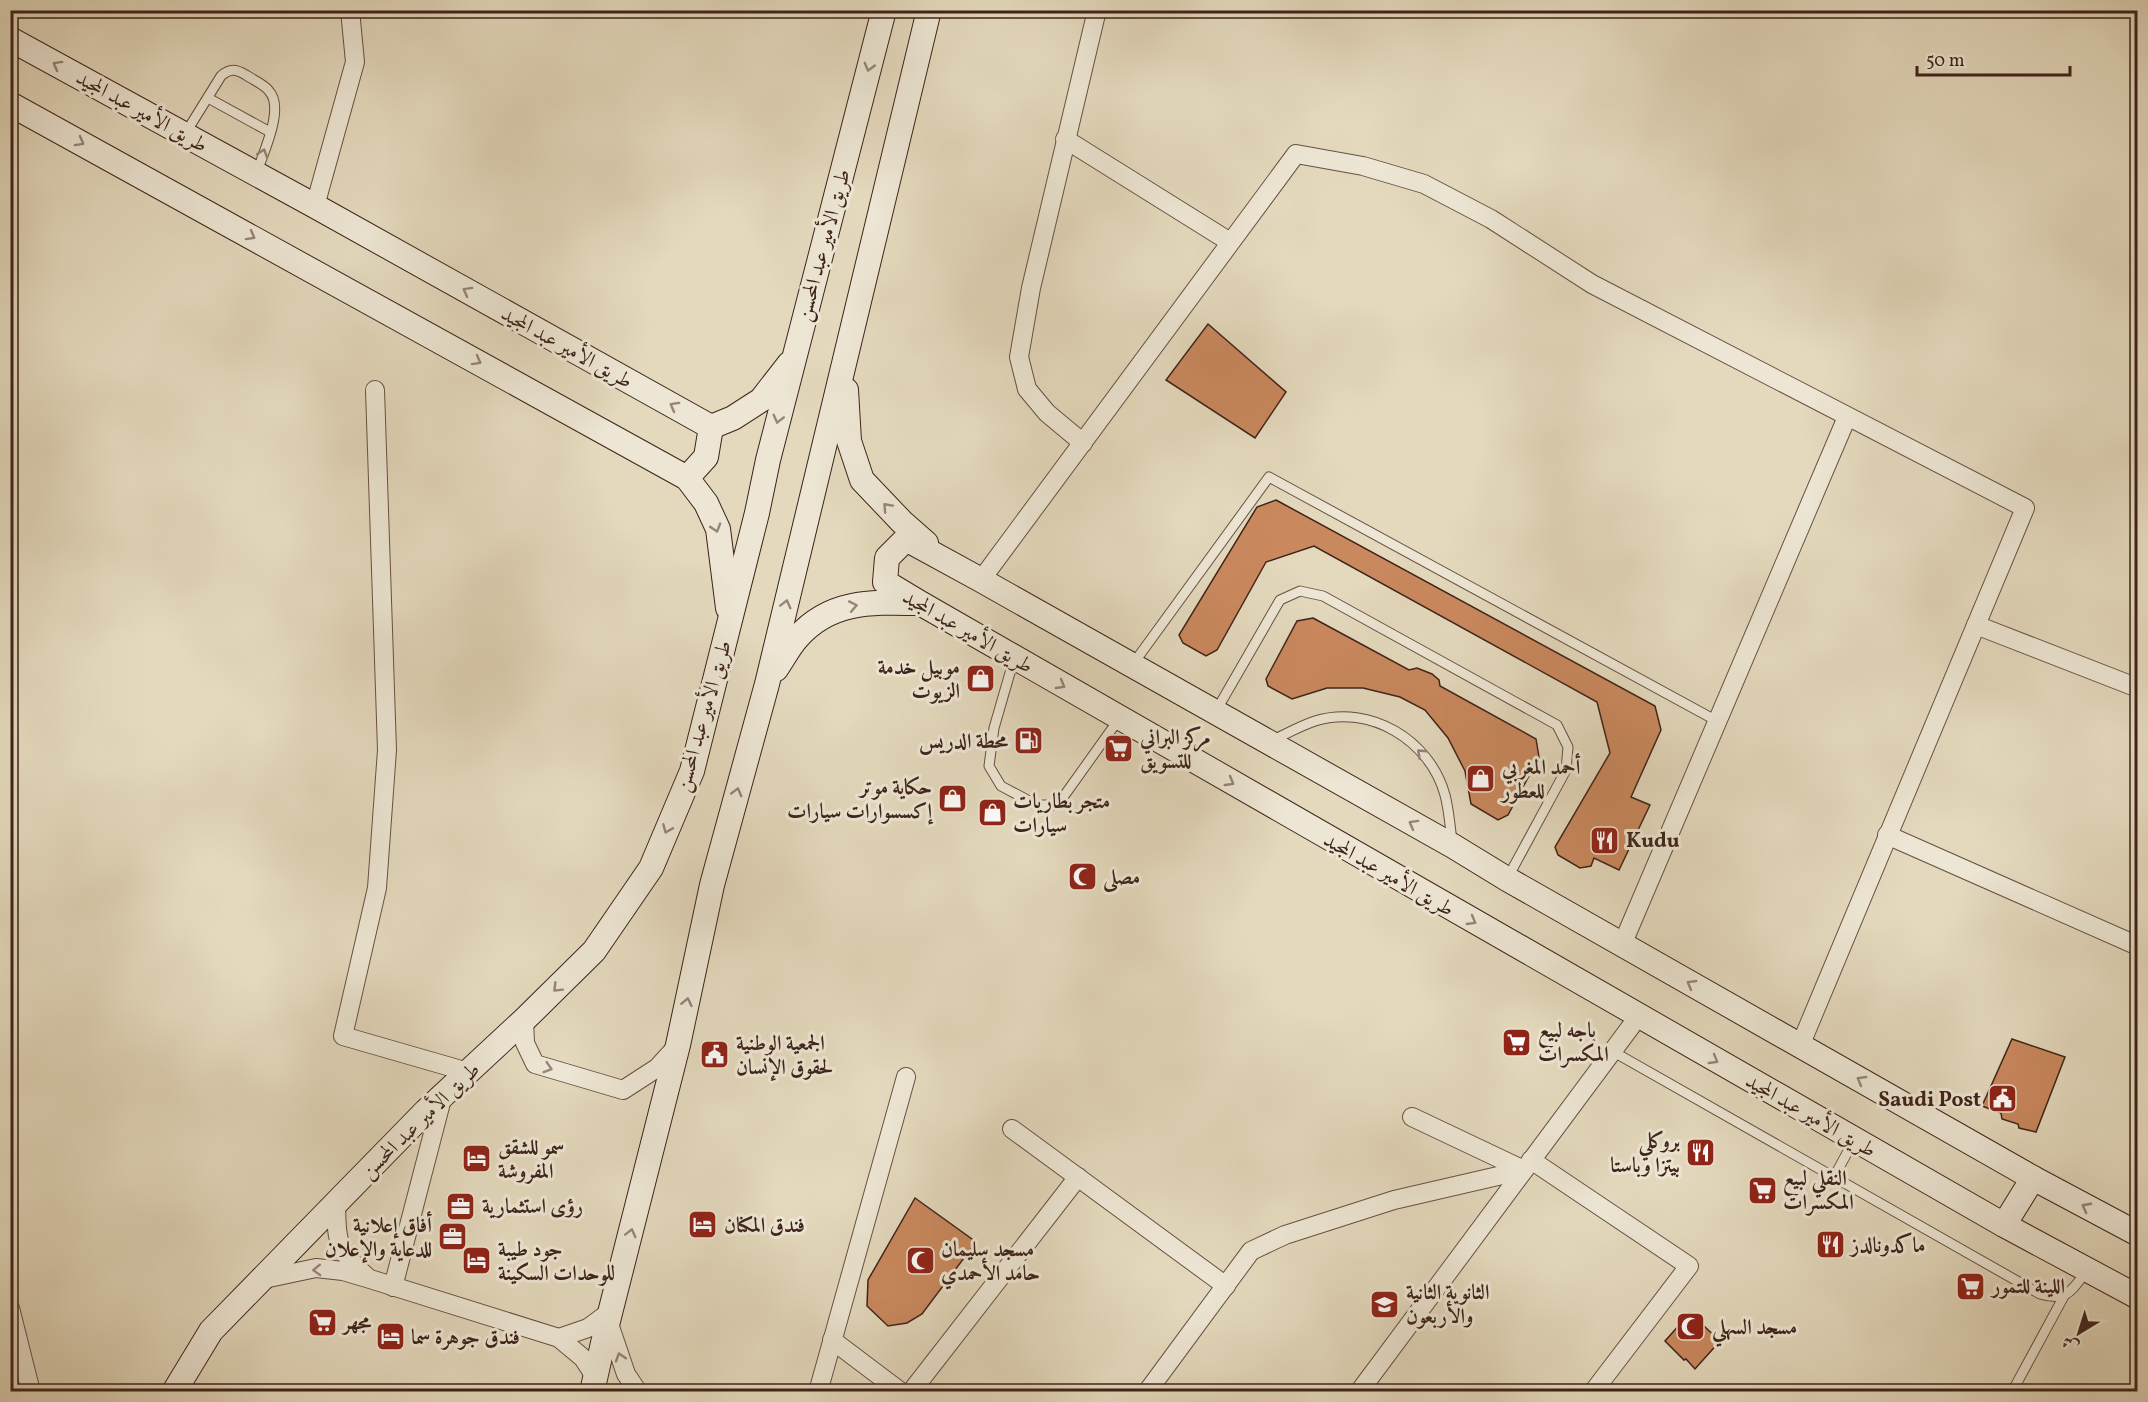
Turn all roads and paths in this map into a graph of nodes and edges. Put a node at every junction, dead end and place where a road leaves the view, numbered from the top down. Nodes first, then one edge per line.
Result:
1 (350, 10) edge
2 (884, 10) edge
3 (929, 10) edge
4 (1097, 10) edge
5 (10, 39) edge
6 (208, 98) junction
7 (10, 104) edge
8 (270, 132) junction
9 (185, 134) junction
10 (1065, 139) junction
11 (256, 173) junction
12 (315, 206) junction
13 (1230, 242) junction
14 (794, 358) junction
15 (844, 369) junction
16 (375, 390) dead end
17 (1847, 417) junction
18 (711, 427) junction
19 (1083, 442) junction
20 (687, 478) junction
21 (945, 561) junction
22 (981, 580) junction
23 (920, 603) junction
24 (730, 622) junction
25 (1976, 625) junction
26 (1014, 658) junction
27 (1132, 666) junction
28 (767, 684) junction
29 (2138, 688) edge
30 (1215, 712) junction
31 (1119, 719) junction
32 (1717, 721) junction
33 (1267, 742) junction
34 (1887, 835) junction
35 (1453, 846) junction
36 (1507, 879) junction
37 (1622, 945) junction
38 (2138, 946) edge
39 (1638, 1017) junction
40 (524, 1020) junction
41 (678, 1045) junction
42 (1800, 1046) junction
43 (1612, 1051) junction
44 (468, 1072) junction
45 (906, 1077) dead end
46 (443, 1095) junction
47 (1412, 1117) dead end
48 (1012, 1129) dead end
49 (1854, 1140) junction
50 (1527, 1165) junction
51 (1078, 1177) junction
52 (1834, 1177) junction
53 (2033, 1178) junction
54 (336, 1203) junction
55 (2004, 1225) junction
56 (2138, 1234) edge
57 (2087, 1270) junction
58 (264, 1279) junction
59 (370, 1279) junction
60 (1226, 1286) junction
61 (393, 1287) junction
62 (2064, 1296) junction
63 (2138, 1297) edge
64 (10, 1308) edge
65 (610, 1316) junction
66 (559, 1338) junction
67 (832, 1340) junction
68 (594, 1385) edge
69 (31, 1392) edge
70 (174, 1392) edge
71 (638, 1392) edge
72 (818, 1392) edge
73 (901, 1392) edge
74 (912, 1392) edge
75 (1147, 1392) edge
76 (1359, 1392) edge
77 (1593, 1392) edge
78 (2012, 1392) edge

1 - 12 street
2 -> 14 main road, طريق الأمير عبد المحسن
3 - 15 main road
4 - 10 street
9 -> 5 main road, طريق الأمير عبد المجيد
6 - 8 lane
6 - 8 lane
6 - 9 lane
7 -> 20 main road
11 -> 8 lane
9 - 11 main road, طريق الأمير عبد المجيد
10 - 13 street
10 - 19 street
11 - 12 main road, طريق الأمير عبد المجيد
18 -> 12 main road, طريق الأمير عبد المجيد
13 - 17 street
13 - 19 street
14 - 18 main road
14 -> 24 main road, طريق الأمير عبد المحسن
21 -> 15 main road
28 -> 15 main road
16 - 44 street
17 - 25 street
17 - 32 street
18 - 20 main road
19 - 22 street
20 -> 24 main road
21 - 22 main road, طريق الأمير عبد المجيد
21 - 23 main road, طريق الأمير عبد المجيد
22 - 27 main road, طريق الأمير عبد المجيد
23 - 26 main road, طريق الأمير عبد المجيد
28 -> 23 main road
24 -> 40 main road, طريق الأمير عبد المحسن
25 - 29 street
25 - 34 street
26 -> 31 main road, طريق الأمير عبد المجيد
26 - 31 lane
27 - 30 main road, طريق الأمير عبد المجيد
27 - 32 lane
41 -> 28 main road
30 - 33 main road, طريق الأمير عبد المجيد
30 - 36 lane
31 -> 39 main road, طريق الأمير عبد المجيد
32 - 37 street
35 -> 33 main road, طريق الأمير عبد المجيد
35 -> 33 lane
34 - 38 street
34 - 42 street
35 - 36 main road, طريق الأمير عبد المجيد
36 - 37 main road, طريق الأمير عبد المجيد
42 -> 37 main road, طريق الأمير عبد المجيد
39 - 43 street
39 -> 49 main road, طريق الأمير عبد المجيد
40 -> 41 street
40 - 44 main road, طريق الأمير عبد المحسن
65 -> 41 main road
53 -> 42 main road, طريق الأمير عبد المجيد
43 - 50 street
43 - 52 lane
44 - 46 main road, طريق الأمير عبد المحسن
45 - 67 street
46 - 54 main road, طريق الأمير عبد المحسن
46 - 61 street
47 - 50 street
48 - 51 street
49 - 52 lane
49 - 55 main road, طريق الأمير عبد المجيد
50 - 60 street
50 - 76 street
50 - 77 street
51 - 60 street
51 - 74 street
52 - 62 lane
53 - 55 main road
56 -> 53 main road, طريق الأمير عبد المجيد
54 - 58 main road, طريق الأمير عبد المحسن
54 - 59 street
55 - 57 main road, طريق الأمير عبد المجيد
57 - 62 lane
57 - 63 main road, طريق الأمير عبد المجيد
59 -> 58 street
58 - 70 main road, طريق الأمير عبد المحسن
59 - 61 street
60 - 75 street
61 - 66 street
62 - 78 lane
64 - 69 street
65 - 66 street
65 - 68 main road
71 -> 65 street
66 - 68 street
67 - 72 street
67 - 73 street

